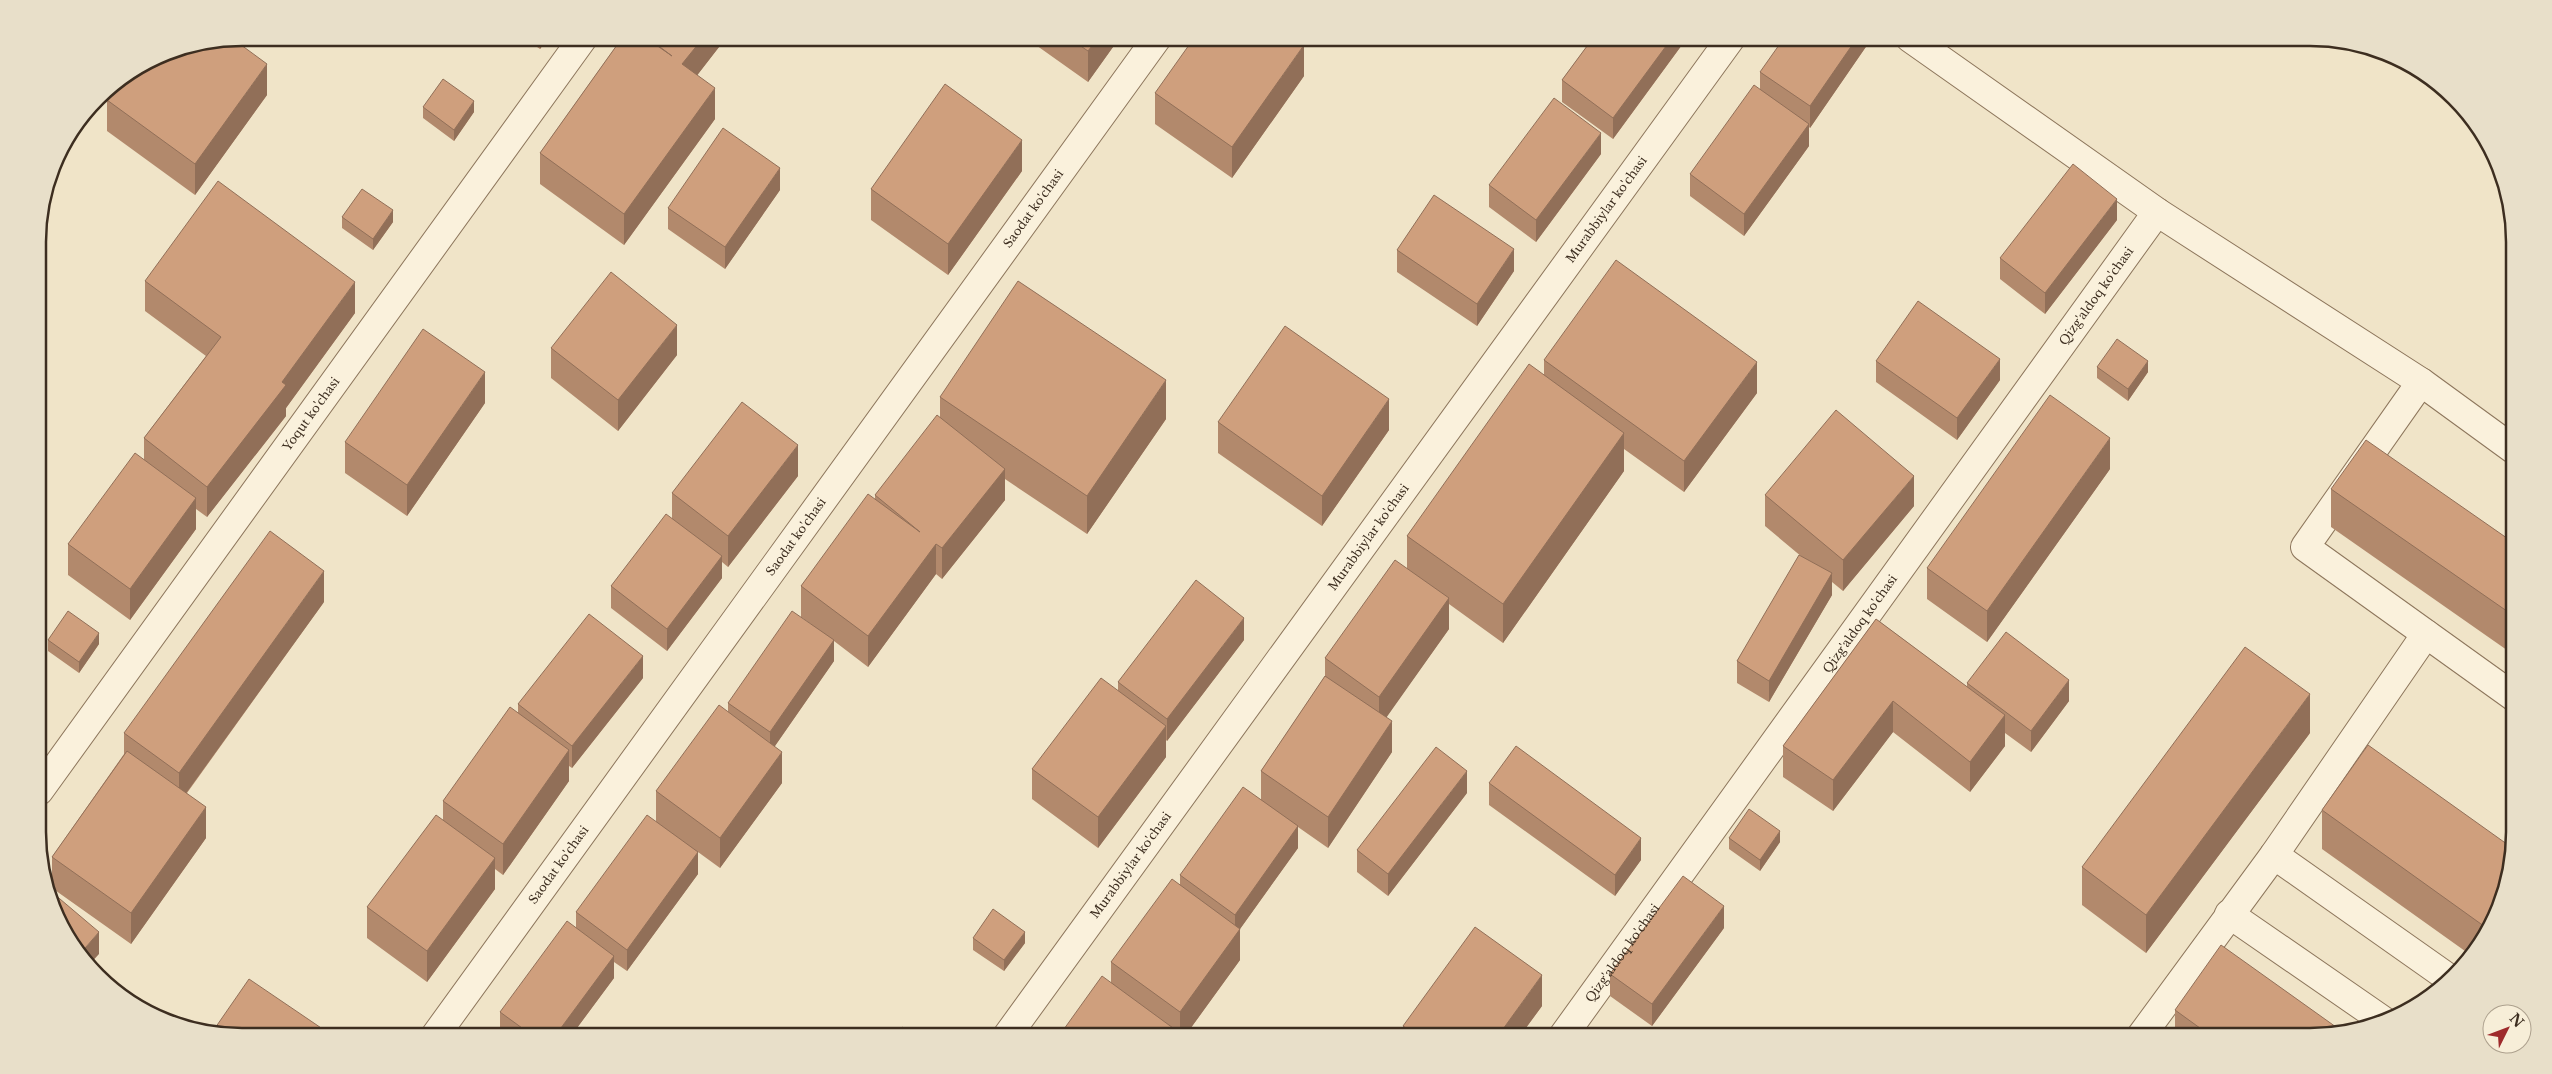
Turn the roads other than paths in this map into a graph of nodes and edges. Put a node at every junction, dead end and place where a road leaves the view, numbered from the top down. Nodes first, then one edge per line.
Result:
1 (577, 46) edge
2 (1151, 46) edge
3 (1725, 46) edge
4 (1921, 46) edge
5 (2157, 212) junction
6 (2421, 382) junction
7 (2506, 444) edge
8 (2426, 634) junction
9 (2506, 691) edge
10 (46, 781) edge
11 (2274, 855) junction
12 (2229, 914) junction
13 (2444, 974) edge
14 (2377, 1016) edge
15 (441, 1028) edge
16 (1013, 1028) edge
17 (1569, 1028) edge
18 (2147, 1028) edge

1 - 10 street, Yoqut ko'chasi
2 - 15 street, Saodat ko'chasi
3 - 16 street, Murabbiylar ko'chasi
4 - 5 street
5 - 6 street
5 - 17 street, Qizg'aldoq ko'chasi
6 - 7 street
6 - 8 street
8 - 9 street
8 - 11 street
11 - 12 street
11 - 13 street
12 - 14 street
12 - 18 street

